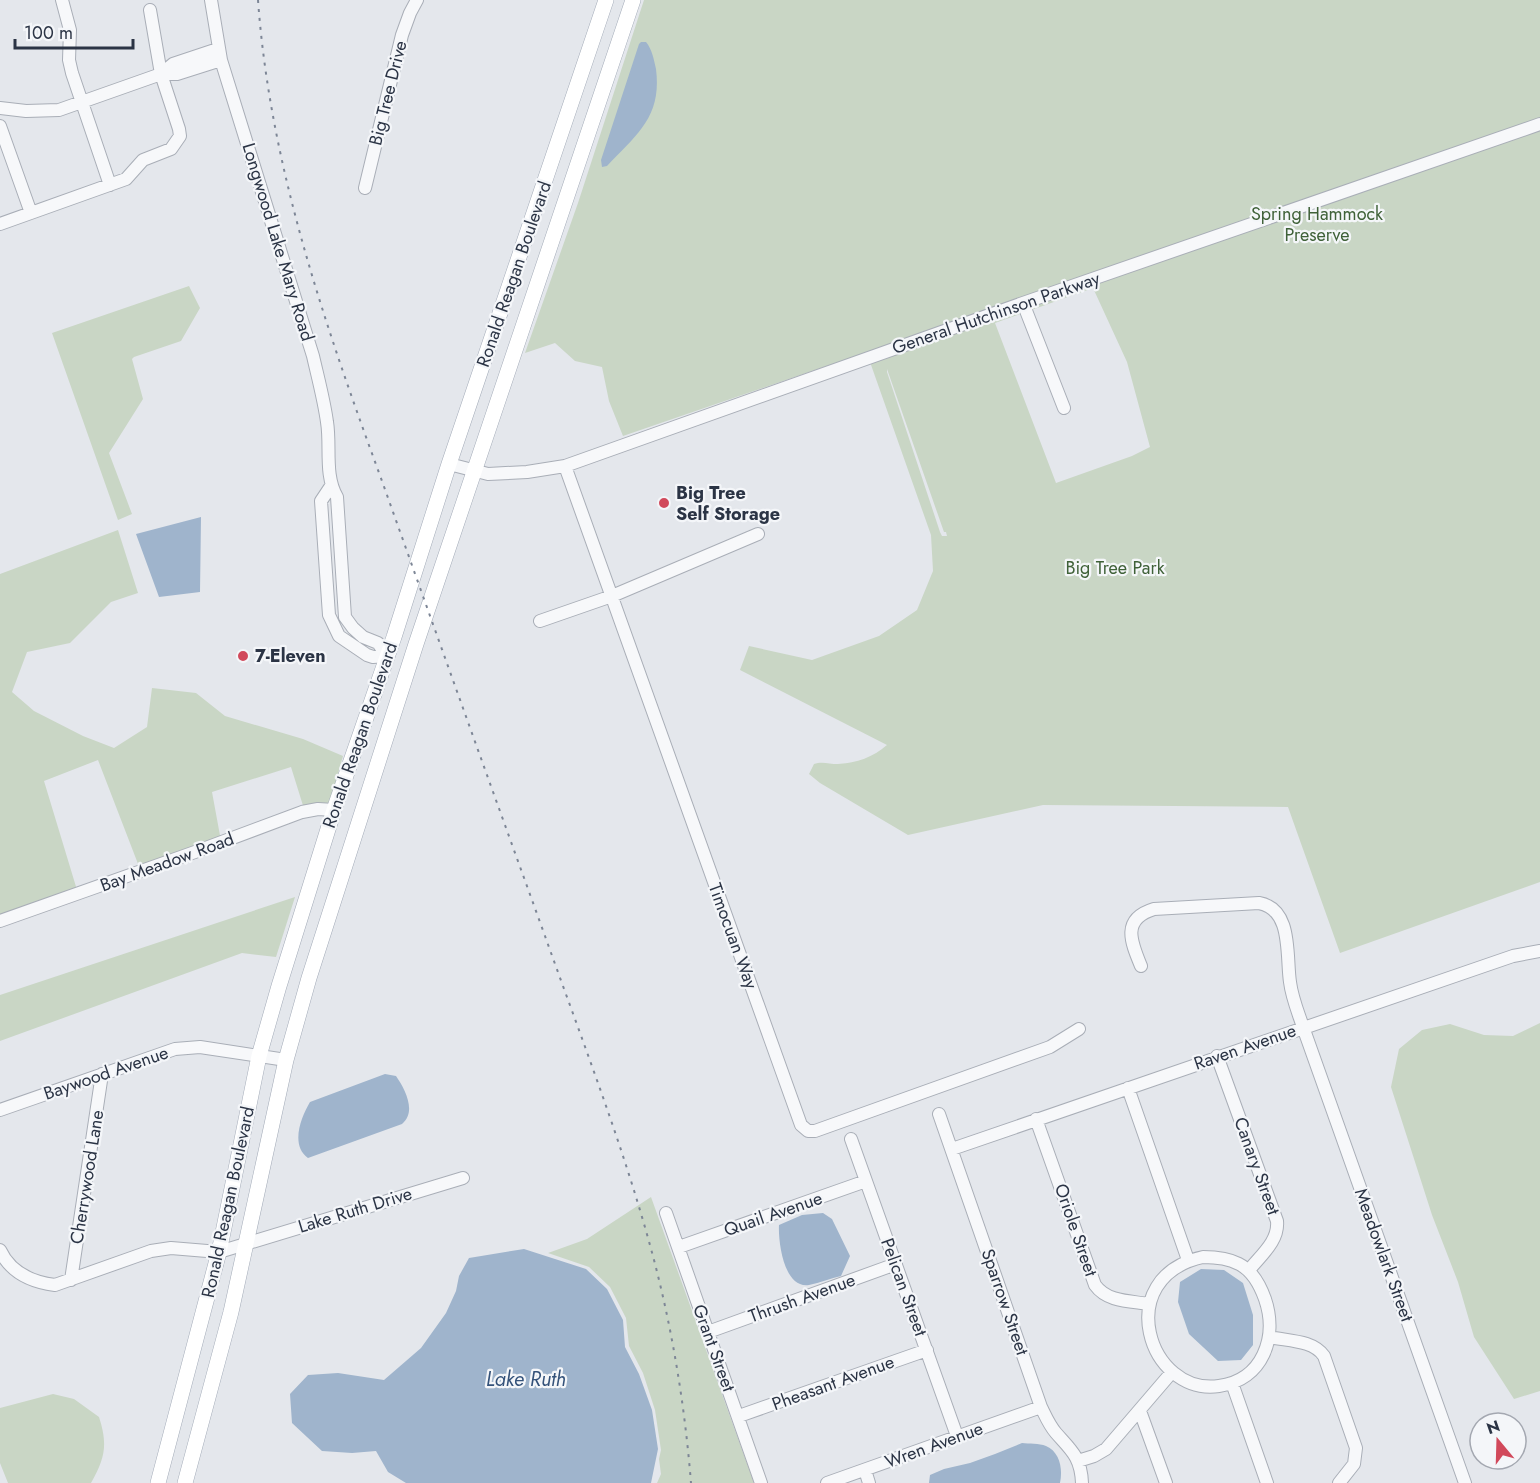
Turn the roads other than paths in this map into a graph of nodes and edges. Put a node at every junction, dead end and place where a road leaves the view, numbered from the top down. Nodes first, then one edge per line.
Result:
1 (62, 0) edge
2 (211, 0) edge
3 (417, 0) edge
4 (606, 0) edge
5 (633, 0) edge
6 (150, 10) dead end
7 (219, 55) junction
8 (161, 74) junction
9 (81, 104) junction
10 (0, 108) edge
11 (1540, 124) edge
12 (0, 126) edge
13 (110, 185) junction
14 (365, 188) dead end
15 (31, 213) junction
16 (0, 224) edge
17 (1023, 303) junction
18 (1064, 408) dead end
19 (449, 464) junction
20 (565, 466) junction
21 (474, 470) junction
22 (758, 534) dead end
23 (612, 597) junction
24 (540, 621) dead end
25 (387, 656) junction
26 (410, 662) junction
27 (334, 810) junction
28 (0, 921) edge
29 (1540, 951) edge
30 (1141, 966) dead end
31 (1303, 1027) junction
32 (1079, 1029) dead end
33 (259, 1056) junction
34 (1217, 1056) junction
35 (286, 1060) junction
36 (102, 1074) junction
37 (1128, 1088) junction
38 (0, 1110) edge
39 (939, 1114) dead end
40 (1036, 1119) junction
41 (851, 1139) dead end
42 (952, 1149) junction
43 (463, 1178) dead end
44 (866, 1181) junction
45 (666, 1213) dead end
46 (247, 1242) junction
47 (679, 1247) junction
48 (0, 1250) edge
49 (219, 1252) junction
50 (1188, 1260) junction
51 (896, 1264) junction
52 (1249, 1270) junction
53 (71, 1280) junction
54 (1149, 1304) junction
55 (708, 1332) junction
56 (1270, 1337) junction
57 (927, 1350) junction
58 (1172, 1372) junction
59 (1232, 1383) junction
60 (1041, 1407) junction
61 (1140, 1411) junction
62 (738, 1416) junction
63 (957, 1436) junction
64 (1078, 1461) junction
65 (865, 1470) junction
66 (158, 1483) edge
67 (185, 1483) edge
68 (761, 1483) edge
69 (827, 1483) edge
70 (869, 1483) edge
71 (1082, 1483) edge
72 (1166, 1483) edge
73 (1266, 1483) edge
74 (1339, 1483) edge
75 (1465, 1483) edge

1 - 9 street
2 - 7 street, Longwood Lake Mary Road
3 - 14 street, Big Tree Drive
4 - 19 main road, Ronald Reagan Boulevard
5 - 21 main road, Ronald Reagan Boulevard
6 - 8 street
7 - 8 street
7 - 25 street, Longwood Lake Mary Road
8 - 9 street
8 - 13 street
9 - 10 street
9 - 13 street
11 - 17 street, General Hutchinson Parkway
12 - 15 street
13 - 15 street
15 - 16 street
17 - 18 street
17 - 20 street, General Hutchinson Parkway
19 - 21 street, General Hutchinson Parkway
19 - 25 main road, Ronald Reagan Boulevard
20 - 21 street, General Hutchinson Parkway
20 - 23 street, Timocuan Way
21 - 26 main road, Ronald Reagan Boulevard
22 - 23 street
23 - 24 street
23 - 32 street, Timocuan Way
25 - 26 main road
25 - 27 main road, Ronald Reagan Boulevard
26 - 35 main road, Ronald Reagan Boulevard
27 - 28 street, Bay Meadow Road
27 - 33 main road, Ronald Reagan Boulevard
29 - 31 street, Raven Avenue
30 - 31 street, Meadowlark Street
31 - 34 street, Raven Avenue
31 - 75 street, Meadowlark Street
33 - 35 street, Baywood Avenue
33 - 36 street, Baywood Avenue
33 - 49 main road, Ronald Reagan Boulevard
34 - 37 street, Raven Avenue
34 - 52 street, Canary Street
35 - 46 main road, Ronald Reagan Boulevard
36 - 38 street, Baywood Avenue
36 - 53 street, Cherrywood Lane
37 - 40 street, Raven Avenue
37 - 50 street
39 - 42 street, Sparrow Street
40 - 42 street, Raven Avenue
40 - 54 street, Oriole Street
41 - 44 street, Pelican Street
42 - 60 street, Sparrow Street
43 - 46 street, Lake Ruth Drive
44 - 47 street, Quail Avenue
44 - 51 street, Pelican Street
45 - 47 street, Grant Street
46 - 49 street, Lake Ruth Drive
46 - 67 main road, Ronald Reagan Boulevard
47 - 55 street, Grant Street
48 - 53 street
49 - 53 street
49 - 66 main road, Ronald Reagan Boulevard
50 - 52 street
50 - 54 street
51 - 55 street, Thrush Avenue
51 - 57 street, Pelican Street
52 - 56 street
54 - 58 street
55 - 62 street, Grant Street
56 - 59 street
56 - 74 street
57 - 62 street, Pheasant Avenue
57 - 63 street, Pelican Street
58 - 59 street
58 - 61 street
59 - 73 street
60 - 63 street, Wren Avenue
60 - 64 street, Sparrow Street
61 - 64 street
61 - 72 street
62 - 68 street, Grant Street
63 - 65 street, Wren Avenue
64 - 71 street, Sparrow Street
65 - 69 street, Wren Avenue
65 - 70 street

